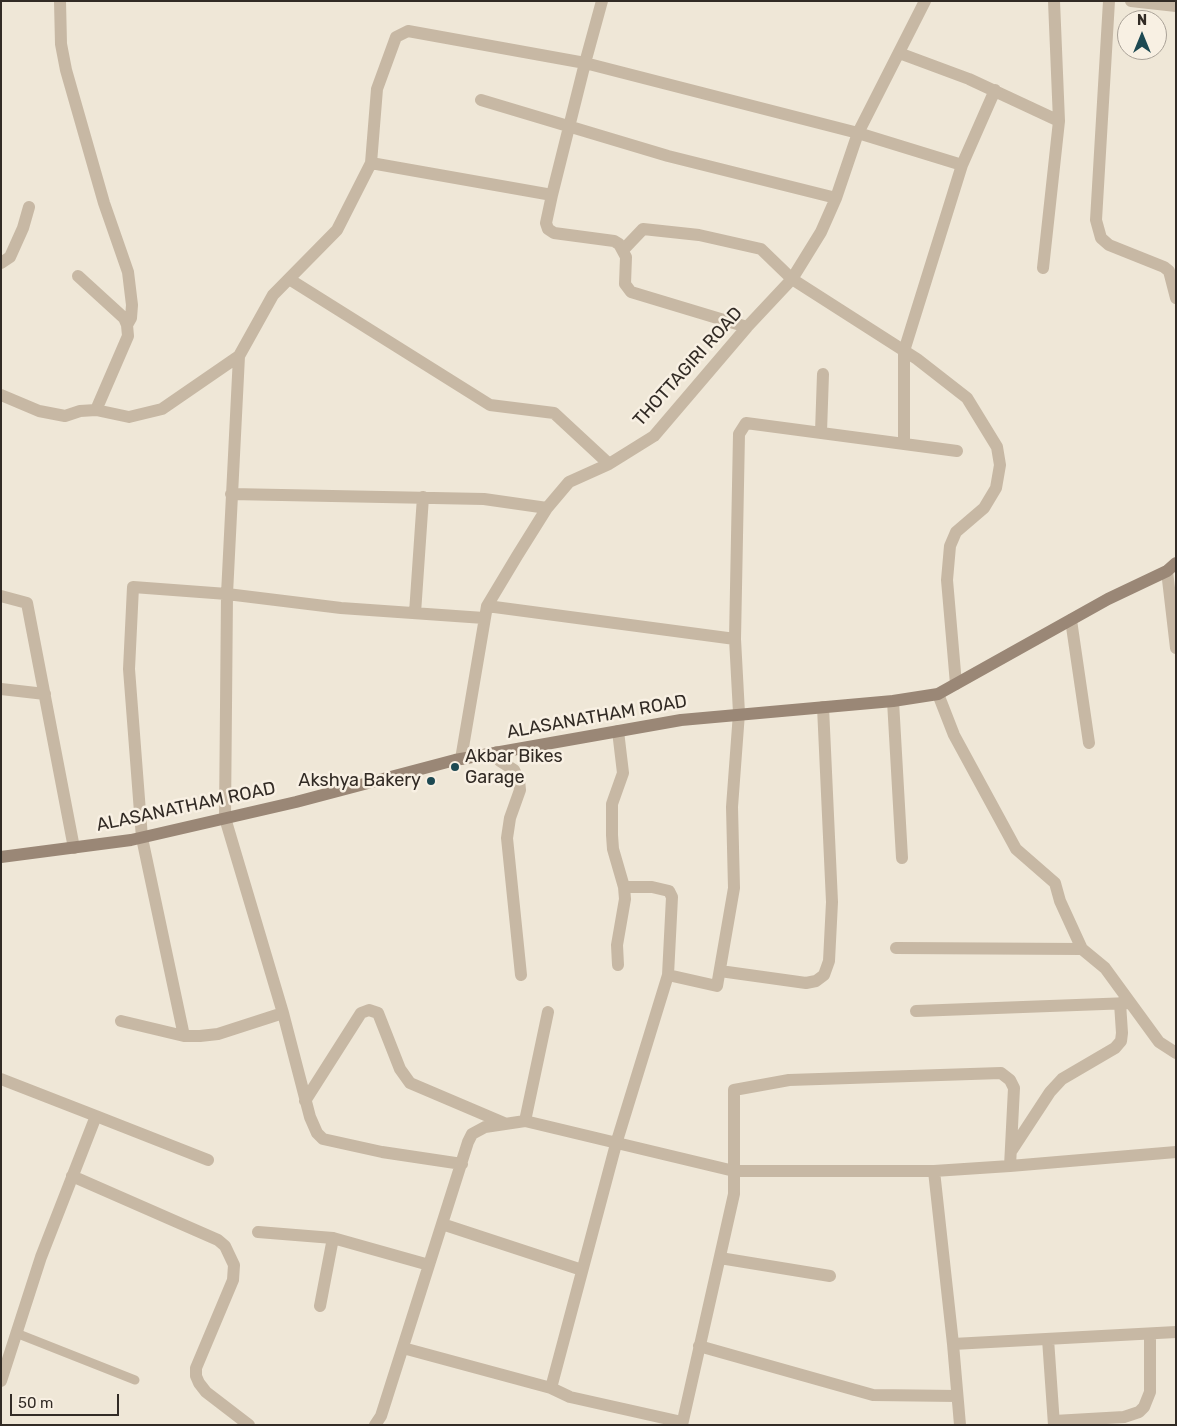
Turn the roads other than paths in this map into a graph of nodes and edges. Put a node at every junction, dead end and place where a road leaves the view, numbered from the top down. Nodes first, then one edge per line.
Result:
1 (60, 1) edge
2 (602, 1) edge
3 (926, 1) edge
4 (1054, 1) edge
5 (1109, 1) edge
6 (1131, 1) edge
7 (1176, 6) edge
8 (899, 53) junction
9 (585, 63) junction
10 (995, 90) junction
11 (481, 100) dead end
12 (1059, 122) junction
13 (569, 126) junction
14 (858, 133) junction
15 (371, 163) junction
16 (962, 165) junction
17 (552, 195) junction
18 (836, 198) junction
19 (29, 207) dead end
20 (623, 250) junction
21 (1, 263) edge
22 (1043, 268) dead end
23 (78, 276) dead end
24 (289, 279) junction
25 (792, 280) junction
26 (1176, 298) edge
27 (127, 325) junction
28 (747, 327) junction
29 (904, 351) junction
30 (239, 356) junction
31 (823, 374) dead end
32 (1, 396) edge
33 (96, 410) junction
34 (821, 432) junction
35 (904, 443) junction
36 (957, 451) dead end
37 (609, 464) junction
38 (231, 494) junction
39 (423, 497) junction
40 (547, 508) junction
41 (1171, 567) edge
42 (227, 594) junction
43 (1, 596) edge
44 (485, 612) junction
45 (415, 613) junction
46 (1071, 620) junction
47 (736, 639) junction
48 (1176, 648) edge
49 (956, 684) junction
50 (1, 689) edge
51 (45, 694) junction
52 (938, 694) junction
53 (893, 701) junction
54 (823, 707) junction
55 (739, 713) junction
56 (618, 731) junction
57 (1089, 743) dead end
58 (497, 752) junction
59 (461, 759) junction
60 (225, 818) junction
61 (142, 838) junction
62 (74, 848) junction
63 (1, 857) edge
64 (902, 858) dead end
65 (624, 887) junction
66 (896, 948) dead end
67 (1082, 949) junction
68 (618, 965) dead end
69 (720, 971) junction
70 (522, 975) dead end
71 (668, 976) junction
72 (1125, 1003) junction
73 (916, 1011) dead end
74 (548, 1012) dead end
75 (283, 1013) junction
76 (121, 1021) dead end
77 (184, 1036) junction
78 (1176, 1053) edge
79 (1, 1079) edge
80 (305, 1101) junction
81 (96, 1116) junction
82 (525, 1121) junction
83 (506, 1124) junction
84 (616, 1144) junction
85 (1011, 1152) junction
86 (1176, 1152) edge
87 (208, 1160) dead end
88 (462, 1164) junction
89 (1010, 1166) junction
90 (734, 1171) junction
91 (934, 1171) junction
92 (72, 1176) junction
93 (442, 1224) junction
94 (258, 1232) dead end
95 (334, 1238) junction
96 (720, 1258) junction
97 (429, 1265) junction
98 (582, 1270) junction
99 (830, 1276) dead end
100 (320, 1306) dead end
101 (1176, 1332) edge
102 (16, 1333) junction
103 (1150, 1334) junction
104 (1048, 1339) junction
105 (953, 1344) junction
106 (699, 1346) junction
107 (403, 1348) junction
108 (135, 1380) dead end
109 (1, 1381) edge
110 (551, 1388) junction
111 (957, 1396) junction
112 (682, 1423) edge
113 (1054, 1423) edge
114 (249, 1425) edge
115 (375, 1425) edge
116 (960, 1425) edge

1 - 27 street
2 - 9 street
3 - 8 street, THOTTAGIRI ROAD
4 - 12 street
5 - 26 street
6 - 7 street
8 - 10 street
8 - 14 street, THOTTAGIRI ROAD
9 - 13 street
9 - 14 street
9 - 15 street
10 - 12 street
10 - 16 street
11 - 13 street
12 - 22 street
13 - 17 street
13 - 18 street
14 - 16 street
14 - 18 street, THOTTAGIRI ROAD
15 - 17 street
15 - 24 street
16 - 29 street
17 - 20 street
18 - 25 street, THOTTAGIRI ROAD
19 - 21 street
20 - 25 street
20 - 28 street
23 - 27 street
24 - 30 street
24 - 37 street
25 - 28 street, THOTTAGIRI ROAD
25 - 29 street
27 - 33 street
28 - 37 street, THOTTAGIRI ROAD
29 - 35 street
29 - 49 street
30 - 33 street
30 - 38 street
31 - 34 street
32 - 33 street
34 - 35 street
34 - 47 street
35 - 36 street
37 - 40 street, THOTTAGIRI ROAD
38 - 39 street
38 - 42 street
39 - 40 street
39 - 45 street
40 - 44 street, THOTTAGIRI ROAD
41 - 46 main road
41 - 48 street
42 - 45 street
42 - 60 street
42 - 61 street
43 - 51 street
44 - 45 street
44 - 47 street
44 - 59 street, THOTTAGIRI ROAD
46 - 49 main road
46 - 57 street
47 - 55 street
49 - 52 main road
50 - 51 street
51 - 62 street
52 - 53 main road, ALASANATHAM ROAD
52 - 67 street
53 - 54 main road, ALASANATHAM ROAD
53 - 64 street
54 - 55 main road, ALASANATHAM ROAD
54 - 69 street
55 - 56 main road, ALASANATHAM ROAD
55 - 69 street
56 - 58 main road, ALASANATHAM ROAD
56 - 65 street
58 - 59 main road, ALASANATHAM ROAD
58 - 70 street
59 - 60 main road, ALASANATHAM ROAD
60 - 61 main road, ALASANATHAM ROAD
60 - 75 street
61 - 62 main road, ALASANATHAM ROAD
61 - 77 street
62 - 63 main road, ALASANATHAM ROAD
65 - 68 street
65 - 71 street
66 - 67 street
67 - 72 street
69 - 71 street
71 - 84 street
72 - 73 street
72 - 78 street
72 - 85 street
74 - 82 street
75 - 77 street
75 - 80 street
76 - 77 street
79 - 81 street
80 - 83 street
80 - 88 street
81 - 87 street
81 - 92 street
82 - 83 street
82 - 84 street
83 - 88 street
84 - 90 street
84 - 98 street
85 - 89 street
85 - 90 street
86 - 89 street
88 - 93 street
89 - 91 street
90 - 91 street
90 - 96 street
91 - 105 street
92 - 102 street
92 - 114 street
93 - 97 street
93 - 98 street
94 - 95 street
95 - 97 street
95 - 100 street
96 - 99 street
96 - 106 street
97 - 107 street
98 - 110 street
101 - 103 street
102 - 108 lane
102 - 109 street
103 - 104 street
103 - 113 street
104 - 105 street
104 - 113 street
105 - 111 street
106 - 111 street
106 - 112 street
107 - 110 street
107 - 115 street
110 - 112 street
111 - 116 street

